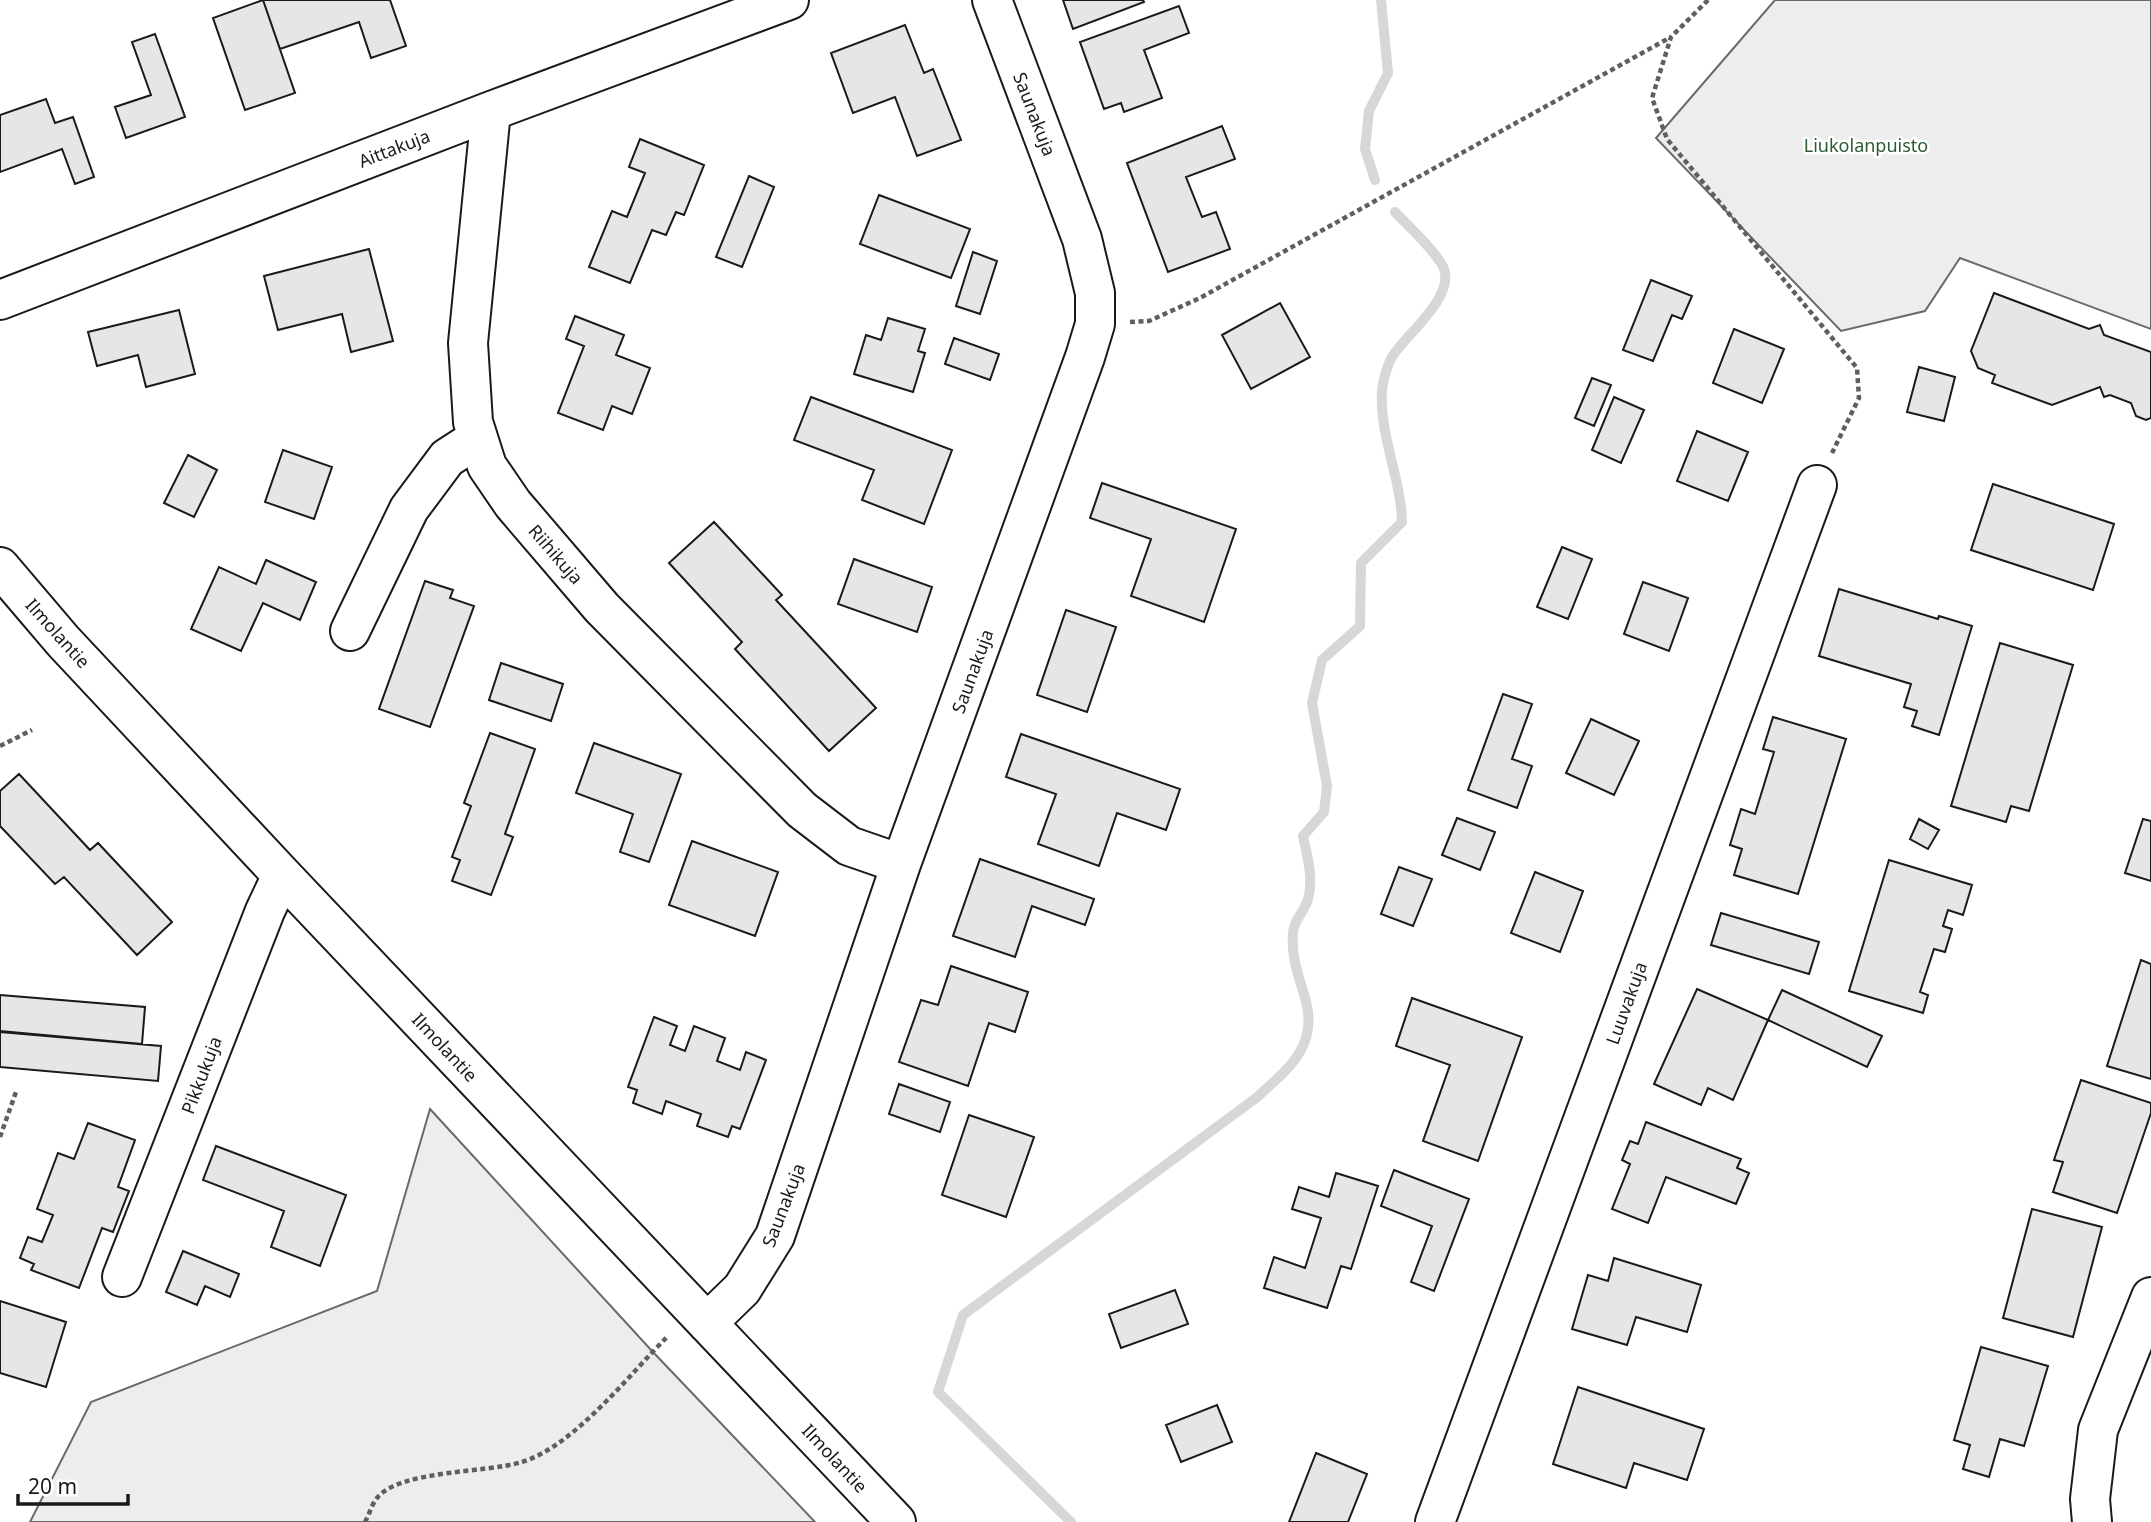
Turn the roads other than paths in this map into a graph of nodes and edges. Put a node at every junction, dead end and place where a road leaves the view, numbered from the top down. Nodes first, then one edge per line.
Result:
1 (789, 0) edge
2 (992, 0) edge
3 (491, 111) junction
4 (0, 300) edge
5 (478, 438) junction
6 (1817, 485) road end
7 (0, 567) edge
8 (350, 631) dead end
9 (901, 864) junction
10 (282, 875) junction
11 (122, 1278) dead end
12 (2151, 1297) edge
13 (707, 1323) junction
14 (896, 1522) edge
15 (1436, 1522) edge
16 (2092, 1522) edge

1 - 3 street, Aittakuja
2 - 9 street, Saunakuja
3 - 4 street, Aittakuja
3 - 5 street, Riihikuja
5 - 8 street
5 - 9 street, Riihikuja
6 - 15 street, Luuvakuja
7 - 10 street, Ilmolantie
9 - 13 street, Saunakuja
10 - 11 street, Pikkukuja
10 - 13 street, Ilmolantie
12 - 16 street
13 - 14 street, Ilmolantie

